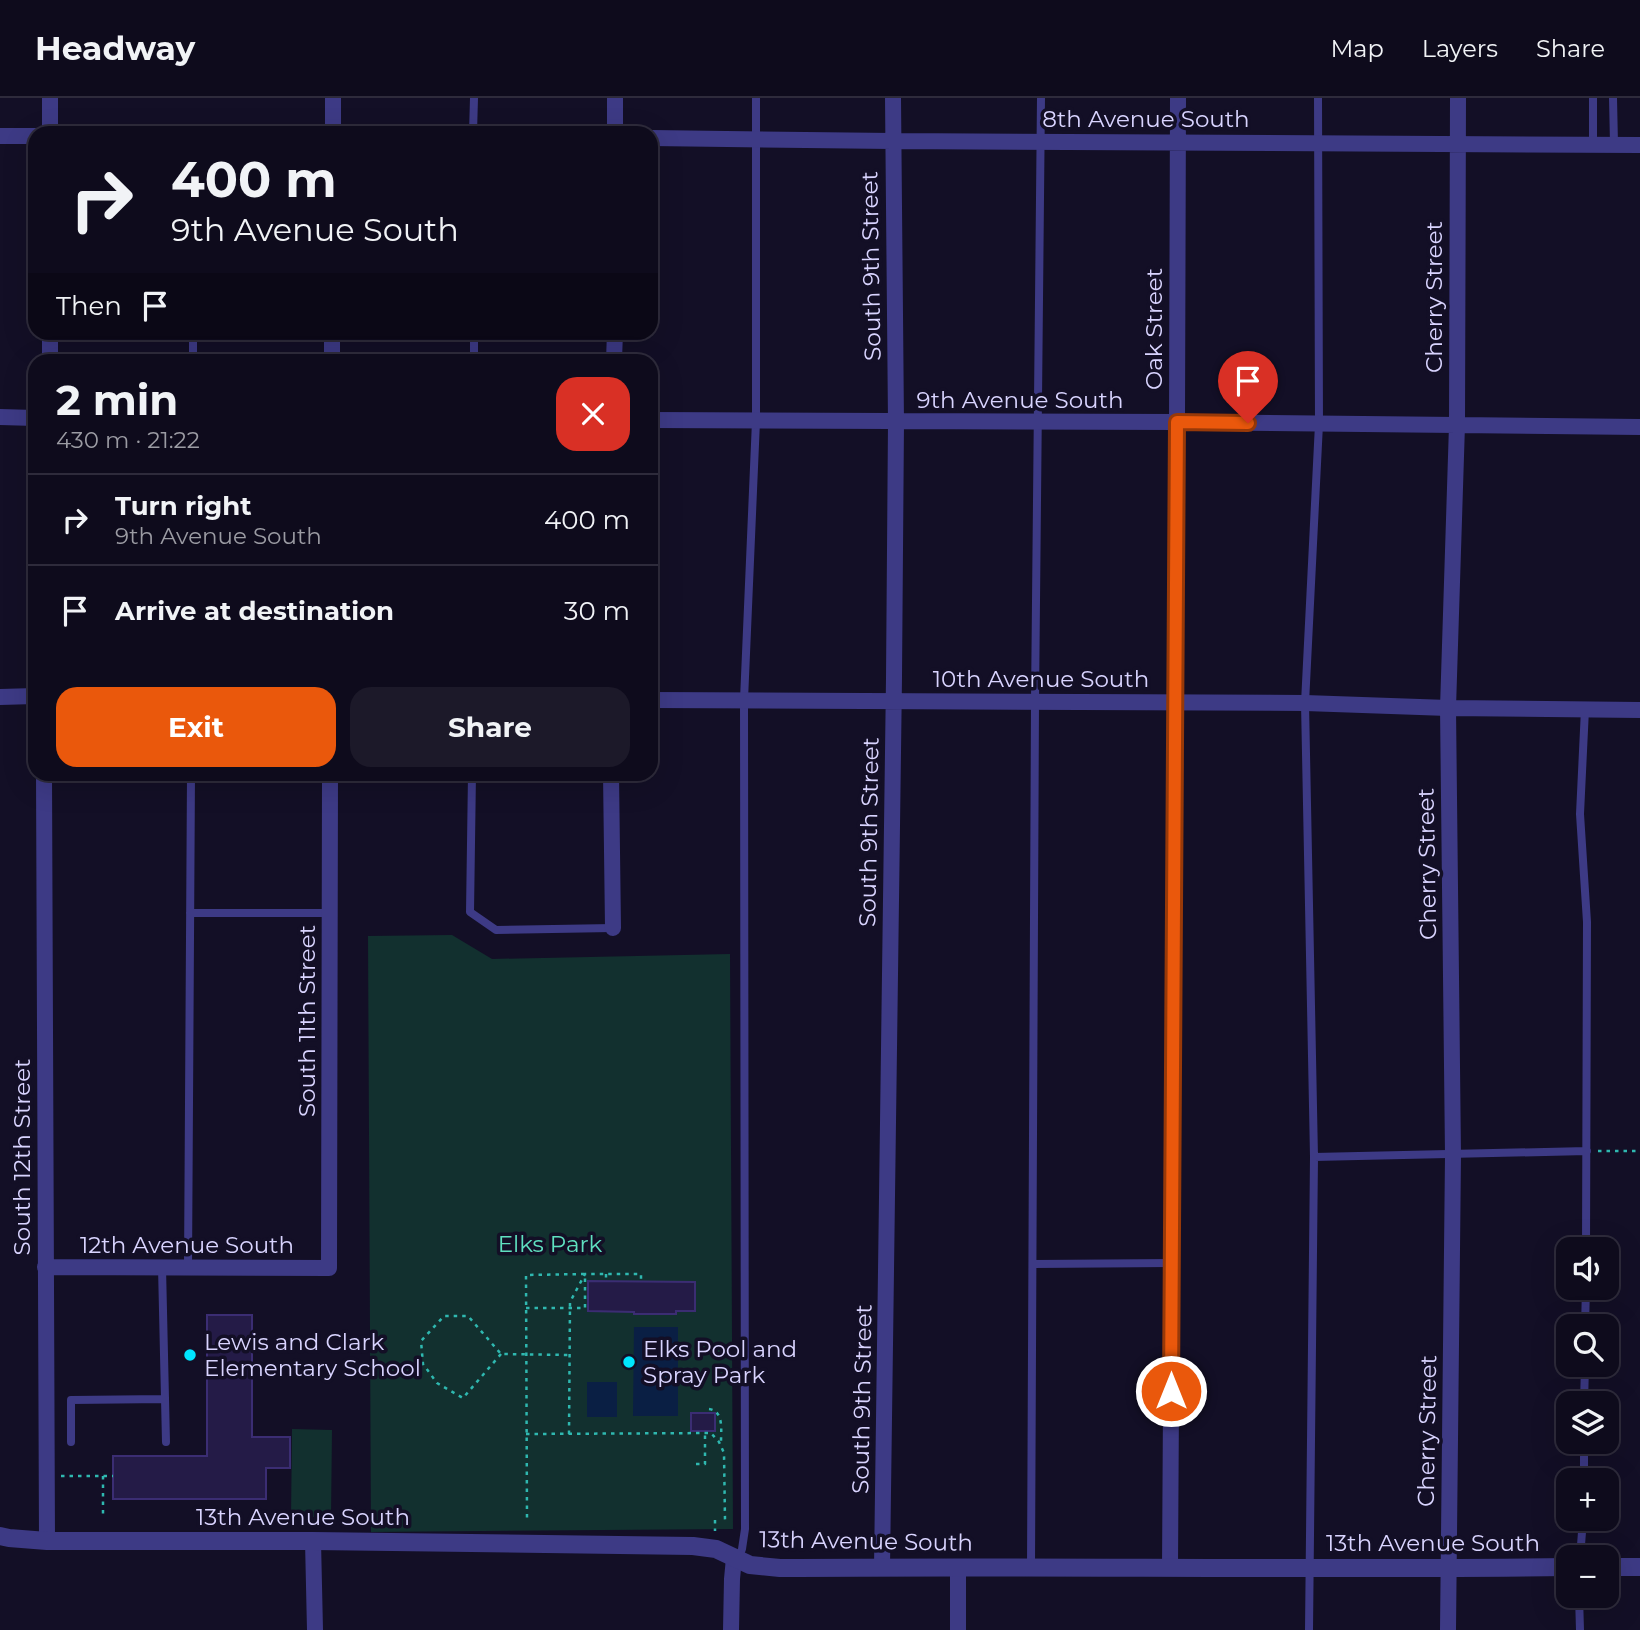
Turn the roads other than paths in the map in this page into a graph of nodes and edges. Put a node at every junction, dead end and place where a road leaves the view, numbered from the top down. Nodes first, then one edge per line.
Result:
1 (50, 98) edge
2 (333, 98) edge
3 (474, 98) edge
4 (615, 98) edge
5 (756, 98) edge
6 (893, 98) edge
7 (1041, 98) edge
8 (1178, 98) edge
9 (1318, 98) edge
10 (1458, 98) edge
11 (1593, 98) edge
12 (1613, 98) edge
13 (50, 126) edge
14 (333, 126) edge
15 (474, 126) edge
16 (615, 126) edge
17 (0, 136) edge
18 (28, 136) edge
19 (658, 138) edge
20 (756, 139) junction
21 (892, 141) junction
22 (1041, 141) junction
23 (1177, 141) junction
24 (1318, 142) junction
25 (1457, 143) junction
26 (1593, 144) junction
27 (1614, 144) junction
28 (1640, 145) edge
29 (0, 417) edge
30 (28, 418) edge
31 (658, 421) edge
32 (756, 421) junction
33 (896, 422) junction
34 (1037, 422) junction
35 (1177, 422) junction
36 (1319, 424) junction
37 (1457, 425) junction
38 (1640, 427) edge
39 (28, 696) edge
40 (0, 697) edge
41 (658, 700) edge
42 (744, 700) junction
43 (894, 702) junction
44 (1035, 702) junction
45 (1175, 702) junction
46 (1304, 703) junction
47 (1448, 708) junction
48 (1585, 709) junction
49 (1640, 710) edge
50 (44, 781) edge
51 (191, 781) edge
52 (330, 781) edge
53 (472, 781) edge
54 (611, 781) edge
55 (190, 913) junction
56 (330, 913) junction
57 (613, 928) joint
58 (1587, 1151) junction
59 (1453, 1155) junction
60 (1314, 1157) junction
61 (1586, 1237) edge
62 (1172, 1263) junction
63 (1033, 1264) junction
64 (45, 1267) junction
65 (162, 1267) junction
66 (188, 1267) junction
67 (329, 1268) joint
68 (165, 1399) junction
69 (71, 1443) dead end
70 (166, 1443) dead end
71 (0, 1536) edge
72 (47, 1541) junction
73 (313, 1541) junction
74 (736, 1559) junction
75 (882, 1567) junction
76 (958, 1567) junction
77 (1031, 1567) junction
78 (1556, 1567) edge
79 (1619, 1567) edge
80 (1640, 1567) edge
81 (1170, 1568) junction
82 (1309, 1568) junction
83 (1448, 1568) junction
84 (1579, 1608) edge
85 (315, 1630) edge
86 (731, 1630) edge
87 (958, 1630) edge
88 (1309, 1630) edge
89 (1448, 1630) edge
90 (1580, 1630) edge

1 - 13 street
2 - 14 street
3 - 15 lane
4 - 16 street
5 - 20 lane
6 - 21 street, South 9th Street
7 - 22 lane
8 - 23 street, Oak Street
9 - 24 lane
10 - 25 street, Cherry Street
11 - 26 lane
12 - 27 lane
17 - 18 street
19 - 20 street, 8th Avenue South
20 - 21 street, 8th Avenue South
20 - 32 lane
21 - 22 street, 8th Avenue South
21 - 33 street, South 9th Street
22 - 23 street, 8th Avenue South
22 - 34 lane
23 - 24 street, 8th Avenue South
23 - 35 street, Oak Street
24 - 25 street, 8th Avenue South
24 - 36 lane
25 - 26 street, 8th Avenue South
25 - 37 street, Cherry Street
26 - 27 street, 8th Avenue South
27 - 28 street, 8th Avenue South
29 - 30 street
31 - 32 street, 9th Avenue South
32 - 33 street, 9th Avenue South
32 - 42 lane
33 - 34 street, 9th Avenue South
33 - 43 street, South 9th Street
34 - 35 street, 9th Avenue South
34 - 44 lane
35 - 36 street, 9th Avenue South
35 - 45 street, Oak Street
36 - 37 street, 9th Avenue South
36 - 46 lane
37 - 38 street, 9th Avenue South
37 - 47 street, Cherry Street
39 - 40 street
41 - 42 street, 10th Avenue South
42 - 43 street, 10th Avenue South
42 - 74 lane
43 - 44 street, 10th Avenue South
43 - 75 street, South 9th Street
44 - 45 street, 10th Avenue South
44 - 63 lane
45 - 46 street, 10th Avenue South
45 - 62 street, Oak Street
46 - 47 street, 10th Avenue South
46 - 60 lane
47 - 48 street, 10th Avenue South
47 - 59 street, Cherry Street
48 - 49 street, 10th Avenue South
48 - 58 lane
50 - 64 street, South 12th Street
51 - 55 lane
52 - 56 street, South 11th Street
53 - 57 lane
54 - 57 street
55 - 56 lane
55 - 66 lane
56 - 67 street, South 11th Street
58 - 59 lane
58 - 61 lane
59 - 60 lane
59 - 83 street, Cherry Street
60 - 82 lane
62 - 63 lane
62 - 81 street, Oak Street
63 - 77 lane
64 - 65 street, 12th Avenue South
64 - 72 street, South 12th Street
65 - 66 street, 12th Avenue South
65 - 68 lane
66 - 67 street, 12th Avenue South
68 - 69 lane
68 - 70 lane
71 - 72 street, 13th Avenue South
72 - 73 street, 13th Avenue South
73 - 74 street, 13th Avenue South
73 - 85 street
74 - 75 street, 13th Avenue South
74 - 86 street
75 - 76 street, 13th Avenue South
76 - 77 street, 13th Avenue South
76 - 87 street
77 - 81 street, 13th Avenue South
78 - 83 street, 13th Avenue South
79 - 80 street
81 - 82 street, 13th Avenue South
82 - 83 street, 13th Avenue South
82 - 88 lane
83 - 89 street, Cherry Street
84 - 90 lane

